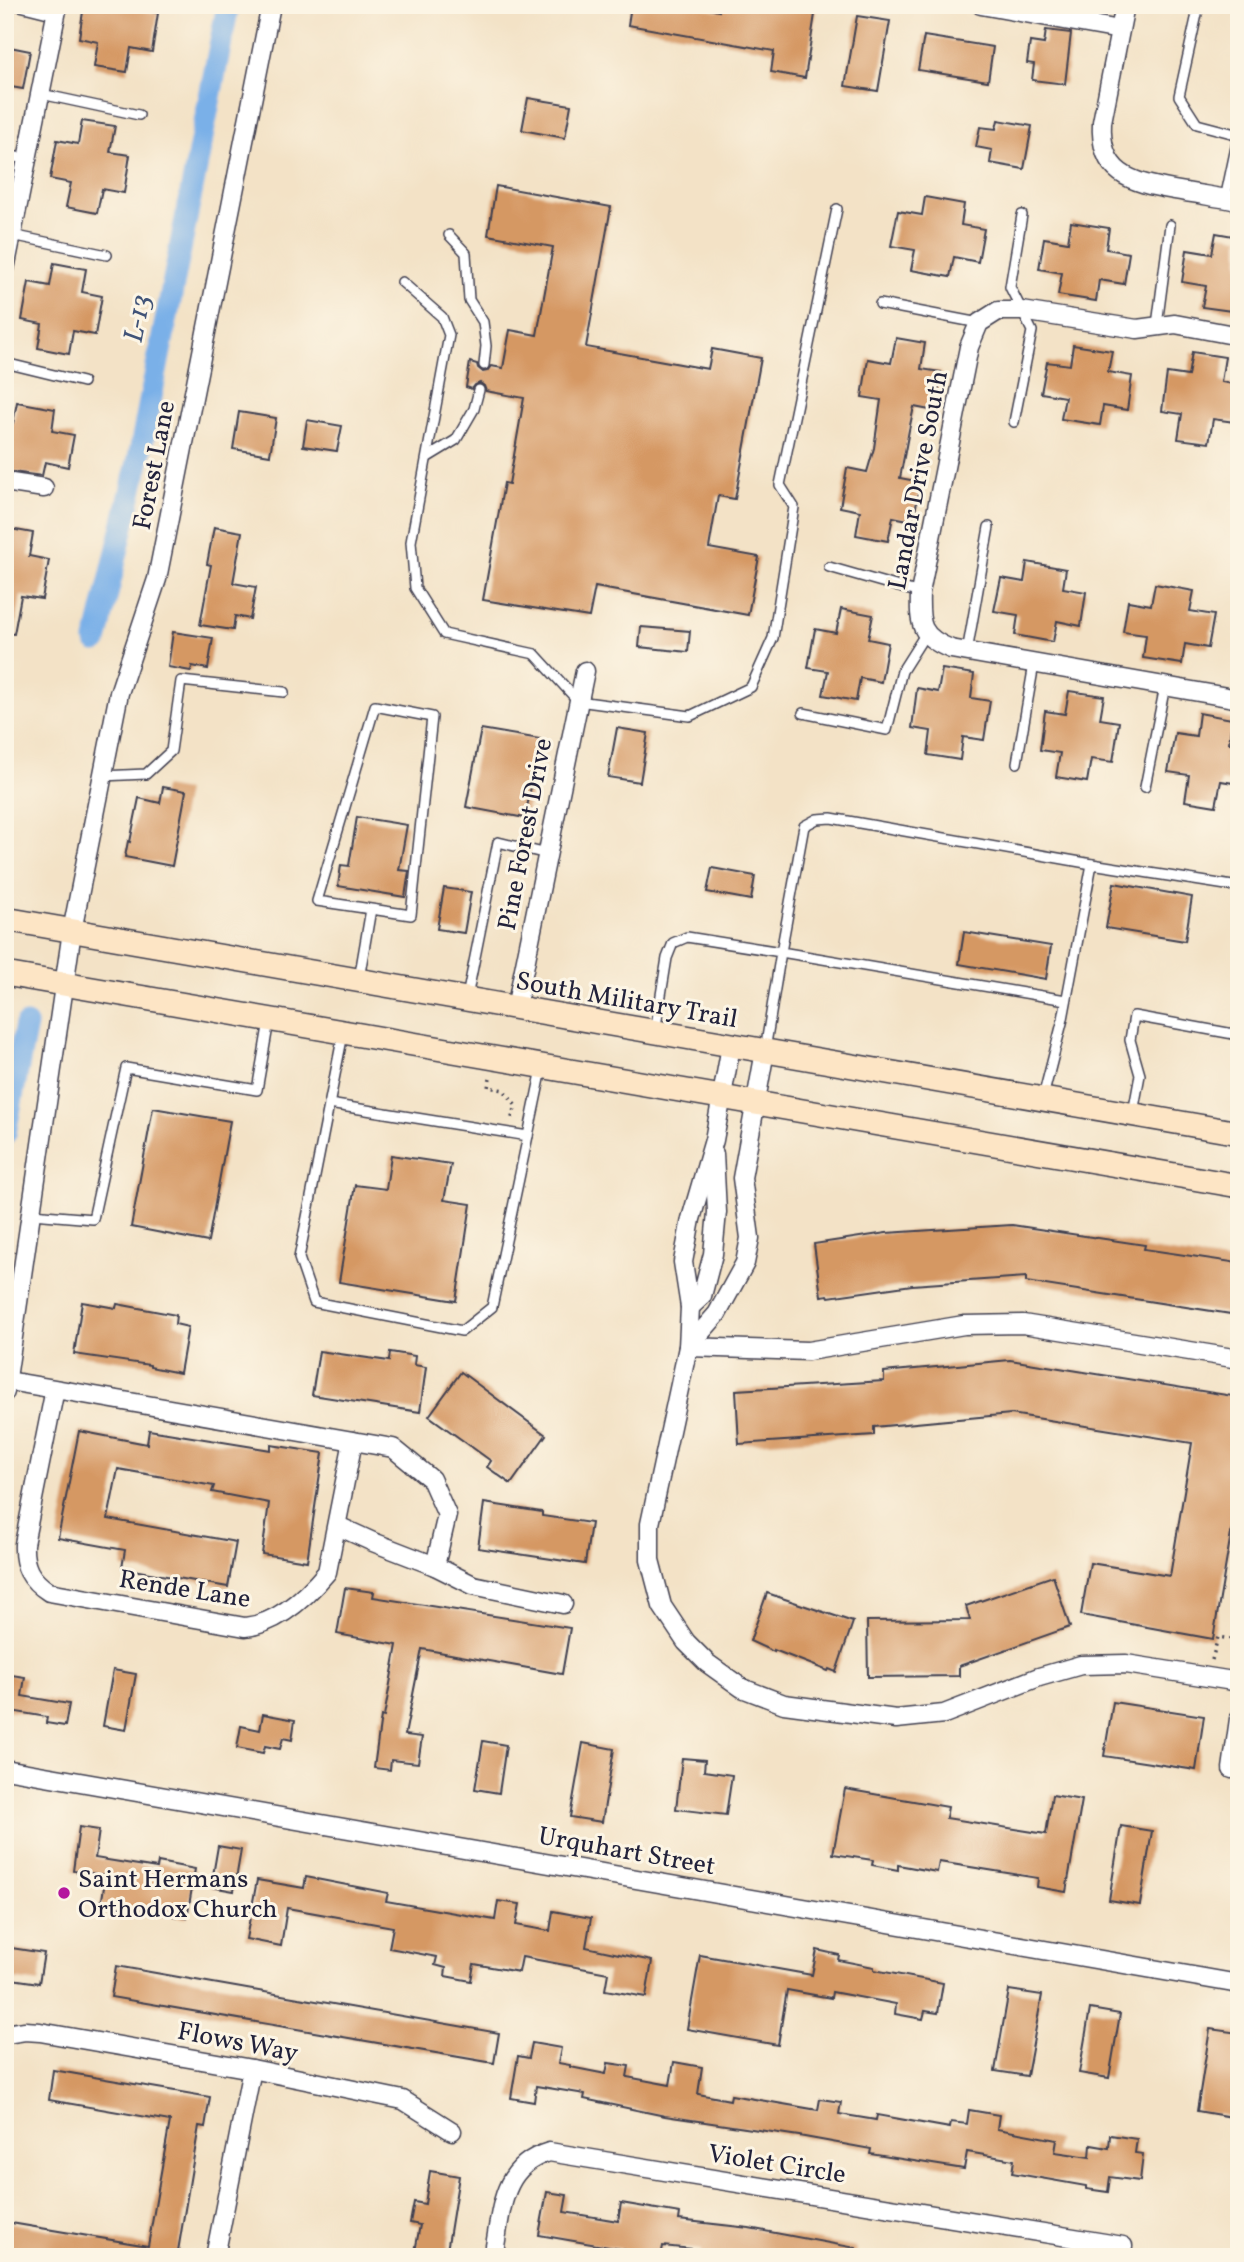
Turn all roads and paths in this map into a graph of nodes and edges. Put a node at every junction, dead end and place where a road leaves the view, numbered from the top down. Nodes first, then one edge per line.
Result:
1 (16, 5) edge
2 (271, 5) edge
3 (981, 5) edge
4 (1125, 5) edge
5 (1199, 5) edge
6 (57, 10) edge
7 (1120, 30) junction
8 (41, 94) junction
9 (139, 115) dead end
10 (1239, 134) edge
11 (5, 155) edge
12 (28, 159) junction
13 (1232, 200) edge
14 (837, 209) dead end
15 (1022, 215) dead end
16 (1170, 225) dead end
17 (12, 235) junction
18 (449, 235) dead end
19 (107, 255) dead end
20 (5, 269) edge
21 (402, 282) dead end
22 (880, 304) dead end
23 (1022, 312) junction
24 (979, 323) junction
25 (1157, 325) junction
26 (1239, 336) edge
27 (5, 363) edge
28 (484, 365) dead end
29 (83, 382) dead end
30 (480, 390) dead end
31 (1014, 422) dead end
32 (428, 457) junction
33 (5, 482) edge
34 (44, 488) dead end
35 (989, 527) dead end
36 (829, 568) dead end
37 (920, 593) junction
38 (926, 633) junction
39 (967, 652) junction
40 (1034, 664) junction
41 (585, 671) dead end
42 (1164, 686) junction
43 (284, 692) dead end
44 (1239, 698) edge
45 (578, 701) junction
46 (803, 713) dead end
47 (1017, 763) dead end
48 (102, 776) junction
49 (1145, 788) dead end
50 (547, 854) junction
51 (1092, 864) junction
52 (1239, 887) edge
53 (371, 909) junction
54 (5, 919) edge
55 (72, 931) junction
56 (781, 952) junction
57 (5, 974) edge
58 (359, 981) junction
59 (64, 985) junction
60 (466, 1000) junction
61 (1066, 1000) junction
62 (516, 1008) junction
63 (270, 1020) junction
64 (655, 1032) junction
65 (343, 1033) junction
66 (1239, 1035) edge
67 (732, 1046) junction
68 (765, 1051) junction
69 (542, 1067) junction
70 (490, 1079) dead end
71 (721, 1097) junction
72 (1042, 1099) junction
73 (754, 1103) junction
74 (329, 1104) junction
75 (1132, 1114) junction
76 (503, 1122) dead end
77 (1239, 1133) edge
78 (528, 1136) junction
79 (714, 1140) junction
80 (1239, 1186) edge
81 (32, 1214) junction
82 (707, 1276) junction
83 (729, 1292) junction
84 (690, 1307) junction
85 (688, 1347) junction
86 (1239, 1359) edge
87 (7, 1386) edge
88 (55, 1389) junction
89 (353, 1441) junction
90 (338, 1526) junction
91 (435, 1566) junction
92 (563, 1604) dead end
93 (1238, 1640) edge
94 (1211, 1666) dead end
95 (1239, 1682) edge
96 (1239, 1719) edge
97 (5, 1769) edge
98 (1232, 1769) dead end
99 (1239, 1984) edge
100 (5, 2034) edge
101 (252, 2069) junction
102 (452, 2131) dead end
103 (1123, 2246) dead end
104 (215, 2257) edge
105 (493, 2257) edge

1 - 6 lane
2 - 48 street, Forest Lane
3 - 7 street
4 - 7 street
5 - 10 lane
6 - 8 street
7 - 13 street
8 - 9 lane
8 - 12 street
10 - 13 lane
11 - 12 lane
12 - 17 street
14 - 45 lane
15 - 23 lane
16 - 25 lane
17 - 19 lane
17 - 20 street
18 - 28 lane
21 - 32 lane
22 - 24 lane
23 - 24 street
23 - 25 street
23 - 31 lane
24 - 37 street, Landar Drive South
25 - 26 street
27 - 29 lane
30 - 32 lane
32 - 45 lane
33 - 34 street
35 - 39 lane
36 - 37 lane
37 - 38 street, Landar Drive South
38 - 39 street
38 - 46 lane
39 - 40 street
40 - 42 street
40 - 47 lane
41 - 45 street, Pine Forest Drive
42 - 44 street
42 - 49 lane
43 - 48 lane
45 - 50 street, Pine Forest Drive
48 - 55 street, Forest Lane
50 - 60 lane
50 - 62 street, Pine Forest Drive
51 - 52 lane
51 - 56 lane
51 - 61 lane
53 - 53 lane
53 - 58 lane
54 - 55 main road, South Military Trail
55 - 58 main road, South Military Trail
55 - 59 street, Forest Lane
56 - 61 lane
56 - 64 lane
56 - 68 lane
57 - 59 main road
58 - 60 main road, South Military Trail
59 - 63 main road
59 - 81 street, Forest Lane
60 - 62 main road, South Military Trail
61 - 72 lane
62 - 64 main road, South Military Trail
63 - 65 main road
63 - 81 lane
64 - 67 main road, South Military Trail
65 - 69 main road
65 - 74 lane
66 - 75 lane
67 - 68 main road, South Military Trail
67 - 71 street
68 - 72 main road, South Military Trail
68 - 73 street
69 - 71 main road
69 - 78 lane
70 - 76 path
71 - 73 main road
71 - 79 street
72 - 75 main road, South Military Trail
73 - 80 main road
73 - 83 street
74 - 78 lane
74 - 78 lane
75 - 77 main road, South Military Trail
79 - 82 street
79 - 84 street
81 - 87 street, Forest Lane
82 - 83 street
82 - 84 street
83 - 85 street
84 - 85 street
85 - 86 street
85 - 95 street
87 - 88 street
88 - 89 street
88 - 90 street, Rende Lane
89 - 90 street, Rende Lane
89 - 91 street
90 - 91 street
91 - 92 street
93 - 94 path
96 - 98 street
97 - 99 street, Urquhart Street
100 - 101 street, Flows Way
101 - 102 street, Flows Way
101 - 104 street
103 - 105 street, Violet Circle

